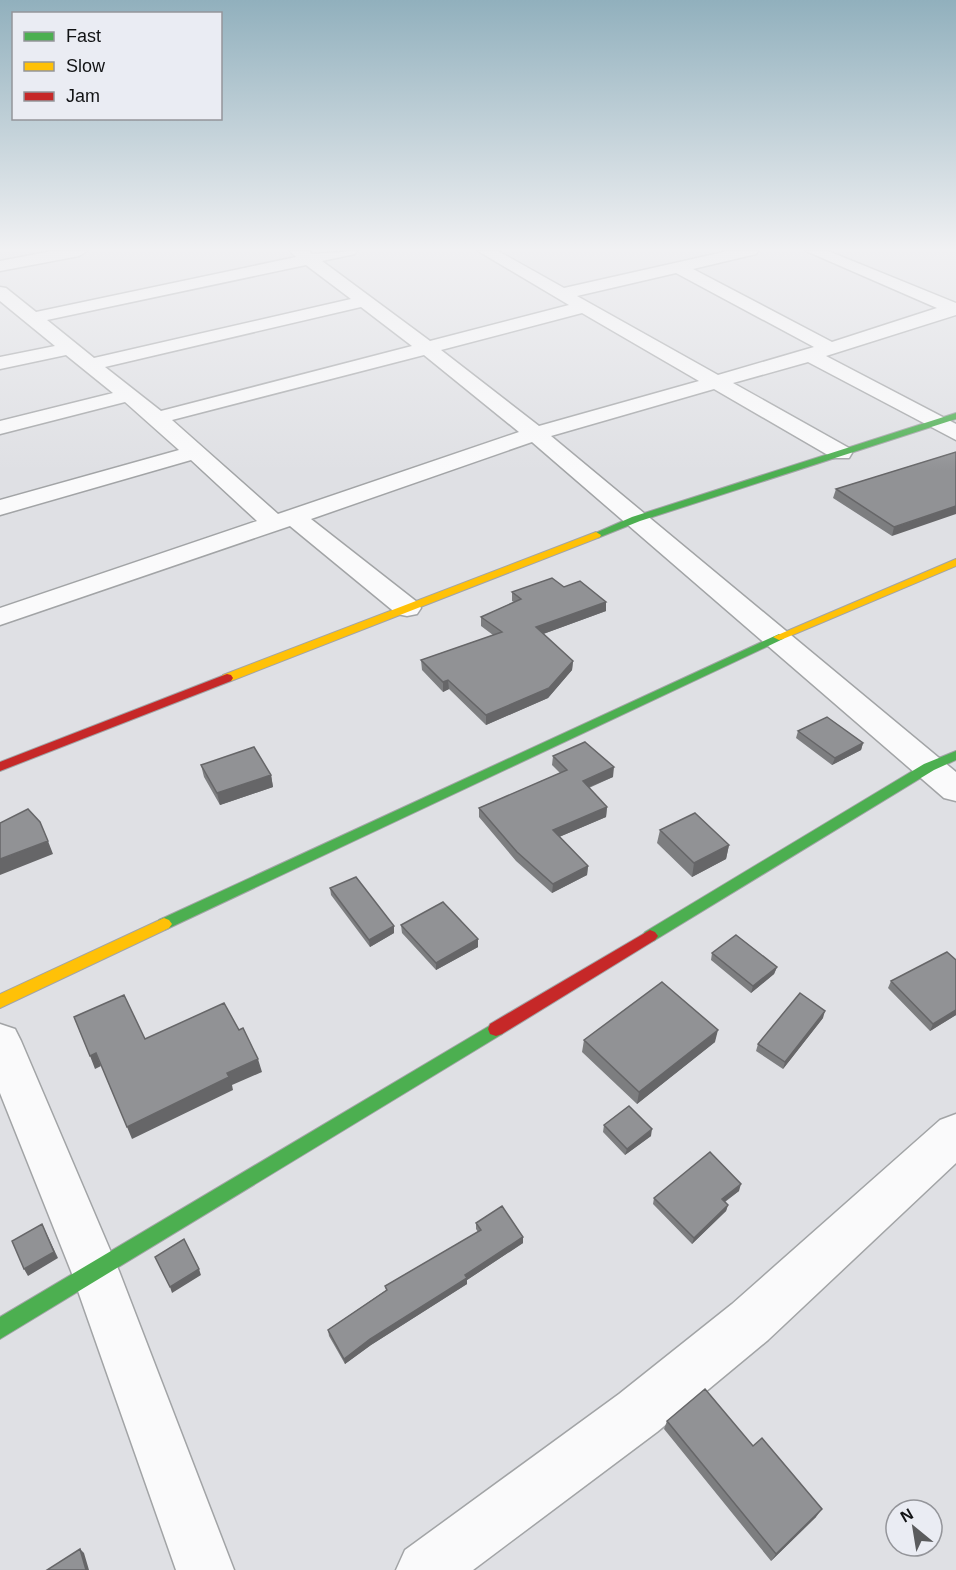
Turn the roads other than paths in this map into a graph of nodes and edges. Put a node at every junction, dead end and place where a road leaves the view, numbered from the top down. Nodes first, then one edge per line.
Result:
1 (41, 324) edge
2 (264, 324) edge
3 (395, 324) edge
4 (516, 324) edge
5 (614, 324) edge
6 (774, 324) edge
7 (906, 324) edge
8 (426, 347) junction
9 (71, 348) junction
10 (820, 351) junction
11 (0, 363) edge
12 (92, 364) junction
13 (711, 381) junction
14 (129, 395) junction
15 (956, 416) edge
16 (157, 418) junction
17 (936, 422) junction
18 (0, 428) edge
19 (956, 433) edge
20 (535, 434) junction
21 (195, 452) junction
22 (841, 453) junction
23 (0, 508) edge
24 (636, 519) junction
25 (284, 521) junction
26 (956, 562) edge
27 (407, 608) junction
28 (0, 617) edge
29 (775, 639) junction
30 (956, 755) edge
31 (0, 767) edge
32 (929, 767) junction
33 (956, 790) edge
34 (0, 1000) edge
35 (0, 1041) edge
36 (956, 1134) edge
37 (95, 1271) junction
38 (0, 1329) edge
39 (205, 1570) edge
40 (425, 1570) edge

1 - 9 street
2 - 12 street
3 - 8 street
4 - 8 street
5 - 13 street
6 - 10 street
7 - 10 street
8 - 16 street
8 - 20 street
9 - 11 street
9 - 12 street
10 - 13 street
10 - 17 street
12 - 14 street
13 - 20 street
13 - 22 street
14 - 16 street
14 - 18 street
15 - 17 street
16 - 21 street
17 - 19 street
17 - 22 street
20 - 24 street
20 - 25 street
21 - 23 street
21 - 25 street
22 - 24 street
24 - 27 street
24 - 29 street
25 - 27 street
25 - 28 street
26 - 29 street
27 - 31 street
29 - 32 street
29 - 34 street
30 - 32 street
32 - 33 street
32 - 37 street
35 - 37 street
36 - 40 street
37 - 38 street
37 - 39 street

